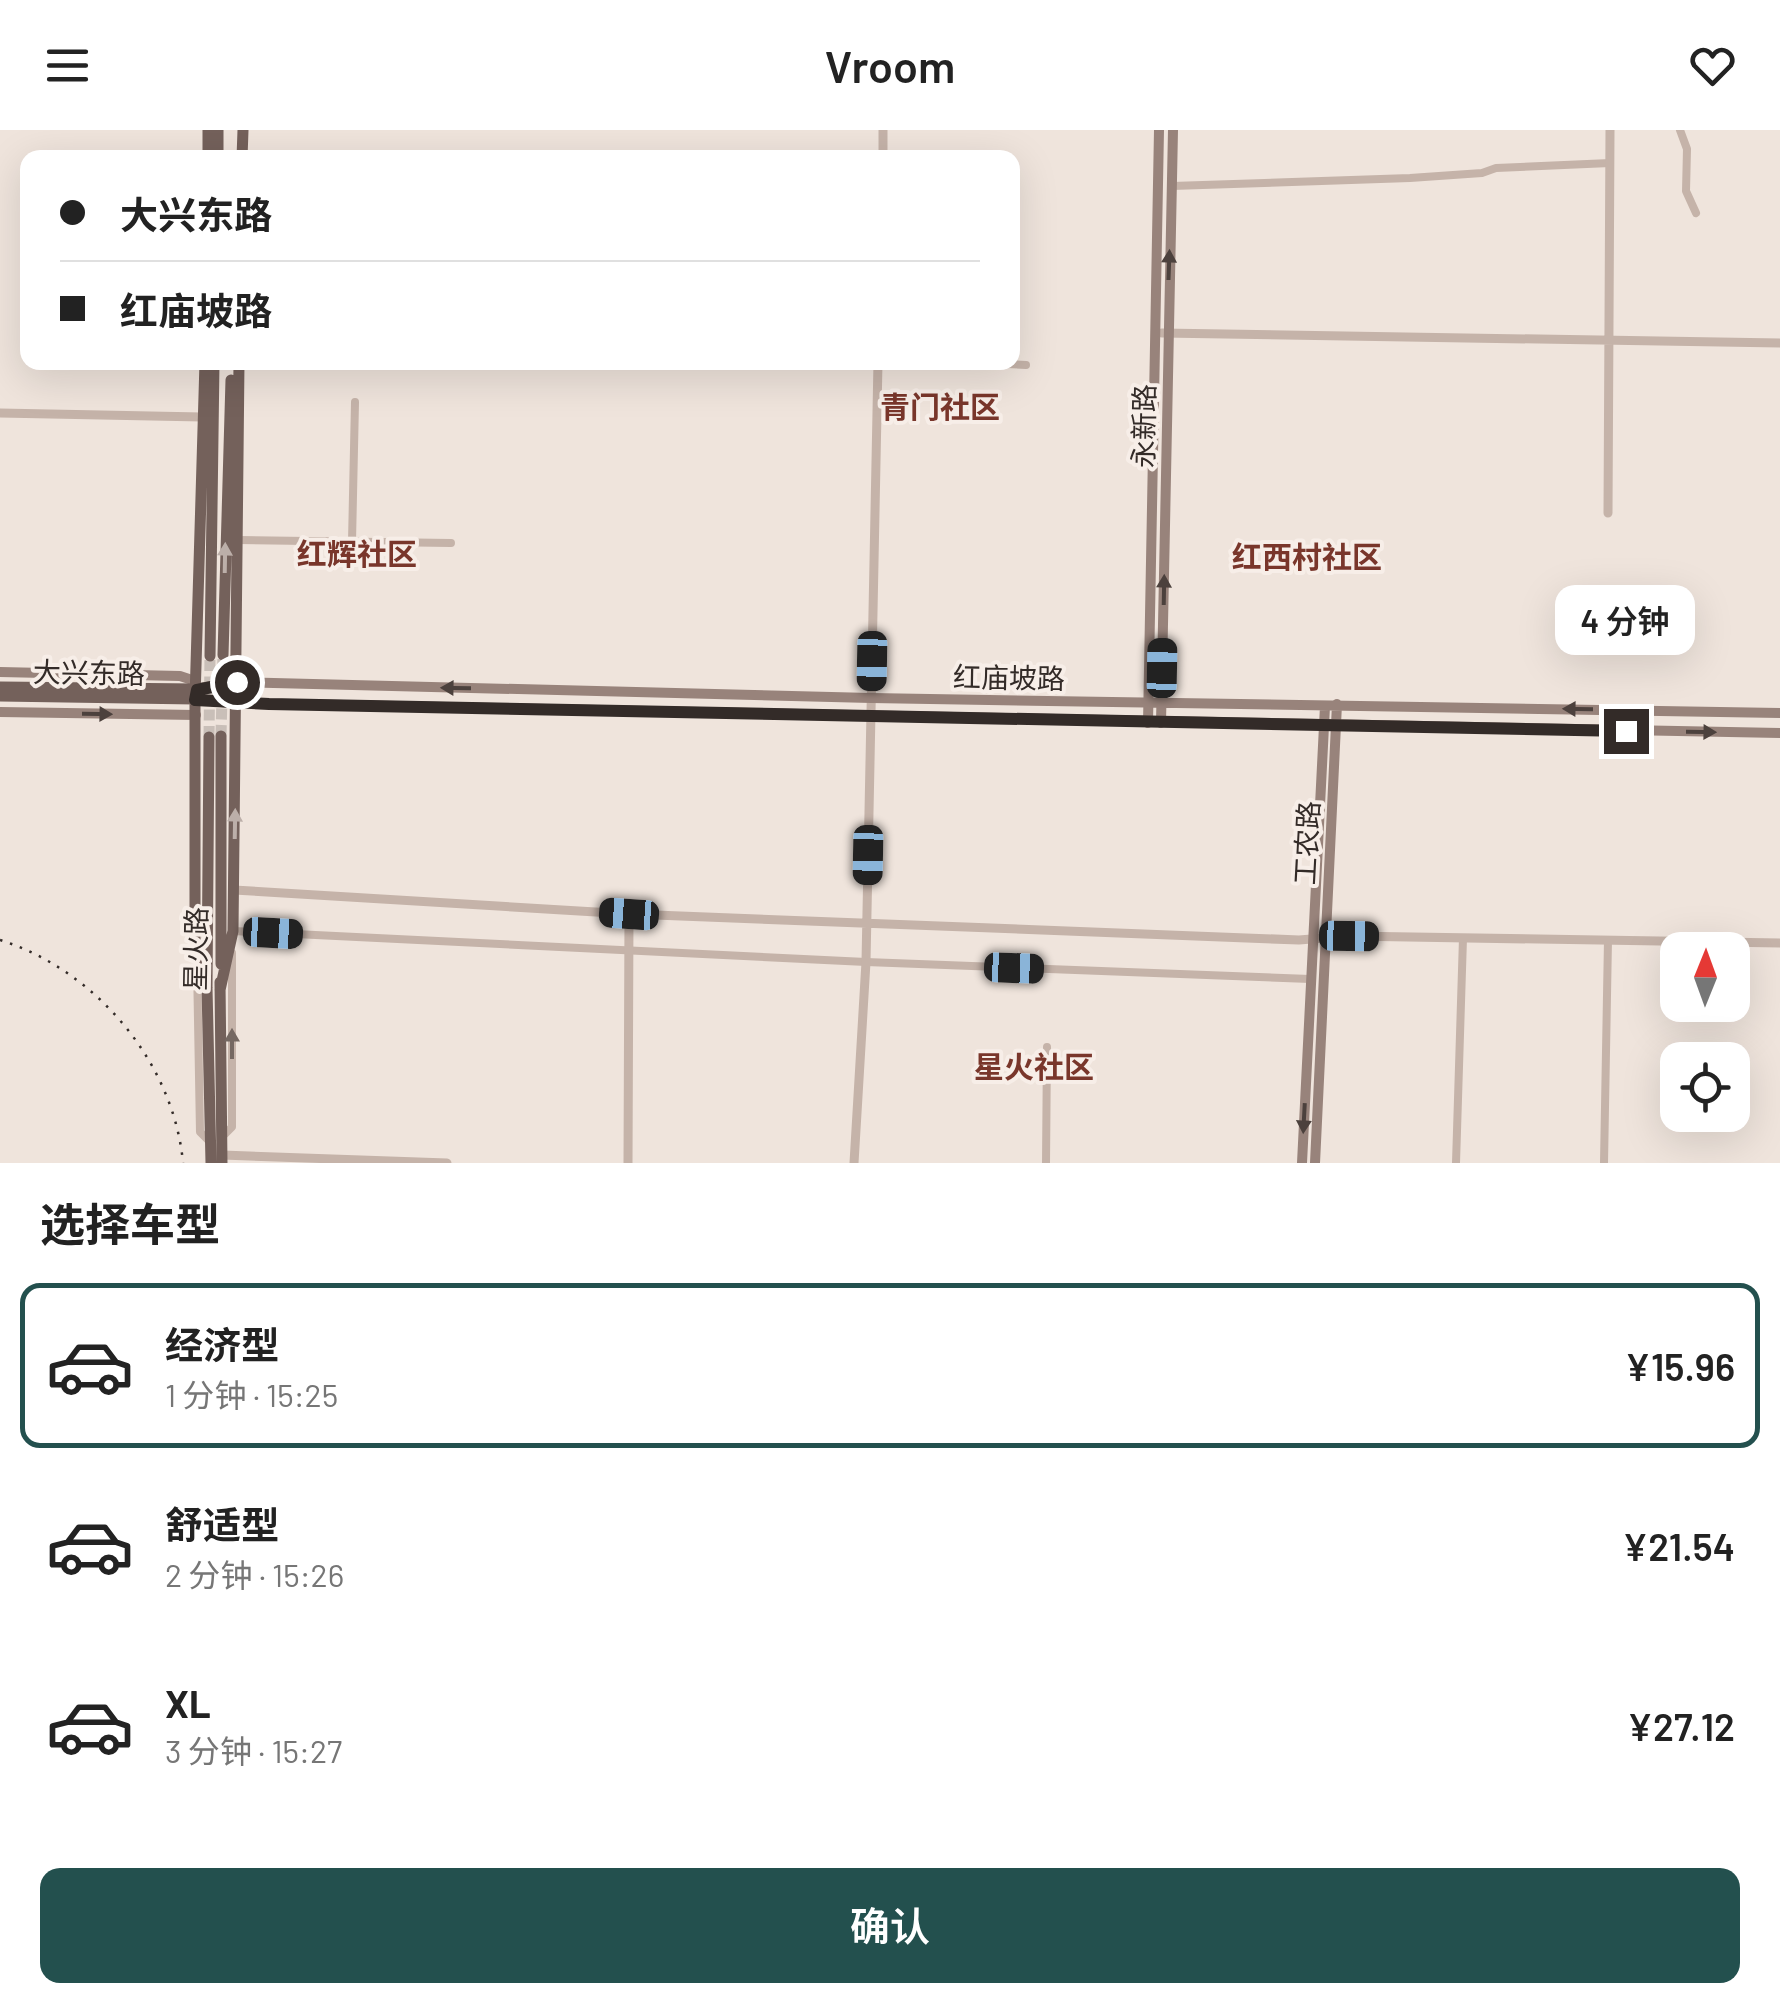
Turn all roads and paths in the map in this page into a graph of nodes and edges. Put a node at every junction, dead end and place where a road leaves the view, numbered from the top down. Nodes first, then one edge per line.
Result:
1 (1159, 130) edge
2 (1173, 130) edge
3 (1610, 130) edge
4 (1680, 130) edge
5 (1610, 163) junction
6 (1172, 186) junction
7 (1696, 213) dead end
8 (1155, 333) junction
9 (1168, 333) junction
10 (1607, 340) junction
11 (1780, 343) edge
12 (1020, 365) edge
13 (1026, 365) dead end
14 (205, 370) edge
15 (208, 370) edge
16 (214, 370) edge
17 (234, 370) edge
18 (235, 370) edge
19 (878, 370) edge
20 (215, 388) junction
21 (355, 402) dead end
22 (0, 413) edge
23 (202, 416) junction
24 (1608, 512) dead end
25 (239, 540) junction
26 (352, 542) junction
27 (451, 544) dead end
28 (0, 672) edge
29 (237, 682) junction
30 (0, 687) edge
31 (196, 694) junction
32 (0, 696) edge
33 (871, 698) junction
34 (1148, 702) junction
35 (237, 703) junction
36 (1162, 703) junction
37 (1331, 705) junction
38 (0, 712) edge
39 (1780, 712) edge
40 (196, 715) junction
41 (870, 716) junction
42 (1155, 723) junction
43 (1322, 725) junction
44 (1335, 726) junction
45 (1780, 733) edge
46 (215, 736) tunnel mouth
47 (234, 890) junction
48 (629, 914) junction
49 (867, 924) junction
50 (234, 931) junction
51 (1464, 938) junction
52 (195, 939) junction
53 (1318, 939) junction
54 (1608, 940) junction
55 (1780, 943) edge
56 (628, 949) junction
57 (866, 962) junction
58 (1310, 978) junction
59 (214, 989) junction
60 (1047, 1048) dead end
61 (216, 1139) junction
62 (217, 1160) edge
63 (447, 1163) edge
64 (628, 1163) edge
65 (854, 1163) edge
66 (1046, 1163) edge
67 (1302, 1163) edge
68 (1314, 1163) edge
69 (1456, 1163) edge
70 (1604, 1163) edge

1 - 8 main road, 永新路
2 - 6 main road, 永新路
3 - 5 street
4 - 7 street
5 - 6 street
5 - 10 street
9 -> 6 main road, 永新路
8 - 9 street
8 - 34 main road, 永新路
9 - 10 street
36 -> 9 main road, 永新路
10 - 11 street
10 - 24 street
12 - 13 street
14 - 23 main road
15 - 20 main road
16 - 20 main road
20 -> 17 main road
18 - 25 main road
19 - 33 street
21 - 26 street
22 - 23 street
23 - 31 main road
25 - 26 street
25 - 29 main road
26 - 27 street
28 - 31 main road
29 - 31 main road, 大兴东路
33 -> 29 main road, 红庙坡路
29 - 35 main road
30 - 31 main road, 大兴东路
31 - 32 main road, 大兴东路
31 - 35 main road, 大兴东路
31 - 40 main road
33 - 34 main road, 红庙坡路
33 - 41 street
34 - 36 main road, 红庙坡路
34 - 42 main road, 永新路
35 - 41 main road, 红庙坡路
47 -> 35 main road
36 - 37 main road, 红庙坡路
36 - 42 main road, 永新路
39 -> 37 main road, 红庙坡路
37 - 43 main road, 工农路
37 - 44 main road, 工农路
38 -> 40 main road
40 - 52 main road
41 - 42 main road, 红庙坡路
41 - 49 street
42 - 43 main road, 红庙坡路
43 - 44 main road, 红庙坡路
43 - 53 main road, 工农路
44 -> 45 main road, 红庙坡路
44 - 53 main road, 工农路
46 - 59 main road, 星火路
47 - 48 street
47 - 50 main road
48 - 49 street
48 - 56 street
49 - 53 street
49 - 57 street
50 - 56 street
50 - 59 main road
61 -> 50 street
51 - 53 street
51 - 54 street
51 - 69 street
52 - 59 main road
52 - 61 street
53 - 58 main road, 工农路
53 - 68 main road, 工农路
54 - 55 street
54 - 70 street
56 - 57 street
56 - 64 street
57 - 58 street
57 - 65 street
58 -> 67 main road, 工农路
59 - 61 main road, 星火路
60 - 66 street
61 - 62 main road, 星火路
62 - 63 street

